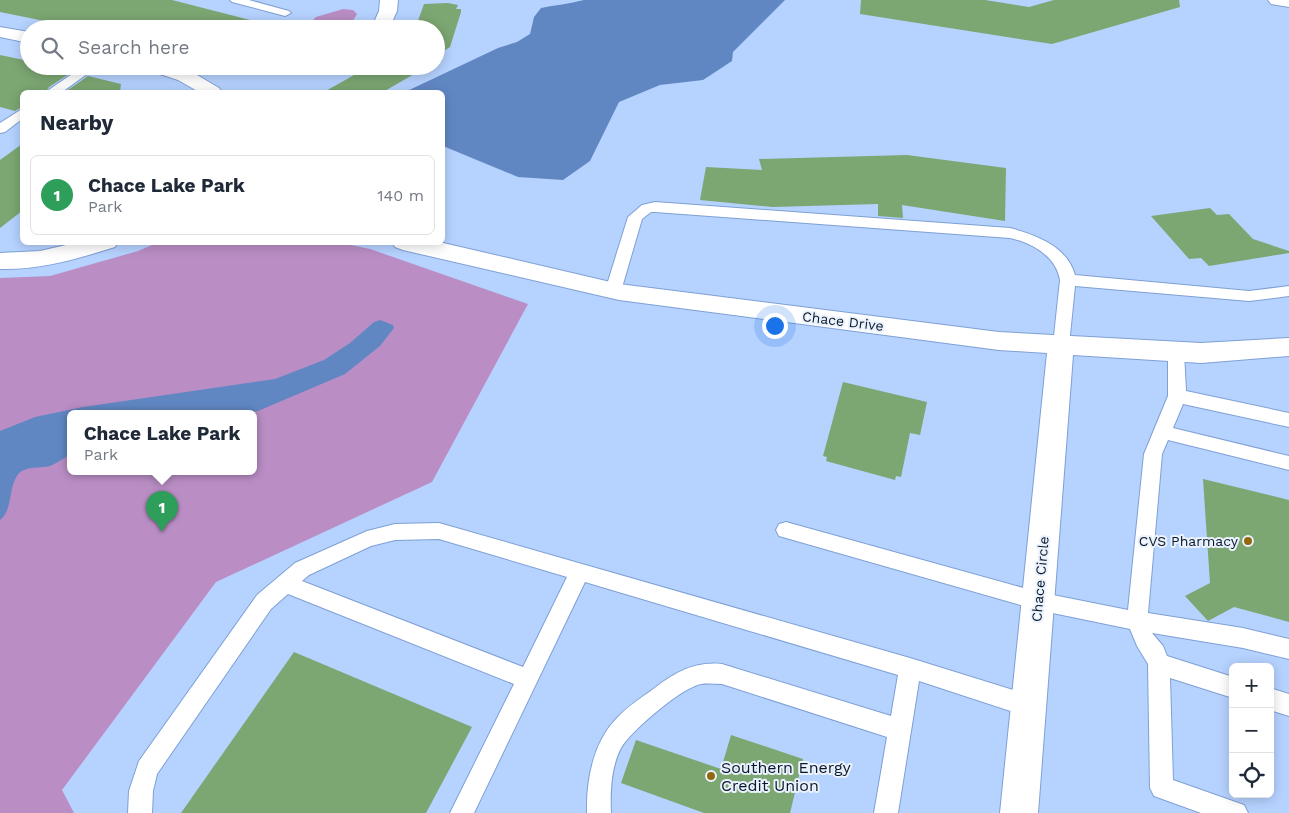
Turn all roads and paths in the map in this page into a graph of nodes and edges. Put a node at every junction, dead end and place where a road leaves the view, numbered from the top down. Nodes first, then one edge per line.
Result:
1 (236, 0) edge
2 (389, 0) edge
3 (1277, 0) edge
4 (1289, 2) edge
5 (285, 13) dead end
6 (384, 20) edge
7 (0, 32) edge
8 (20, 36) edge
9 (79, 75) edge
10 (182, 75) edge
11 (57, 90) edge
12 (209, 90) edge
13 (20, 115) edge
14 (0, 129) edge
15 (96, 245) edge
16 (416, 245) edge
17 (0, 261) edge
18 (1068, 280) junction
19 (613, 291) junction
20 (1289, 291) edge
21 (1061, 345) junction
22 (1289, 348) edge
23 (1176, 352) junction
24 (1177, 396) junction
25 (1289, 420) edge
26 (1162, 432) junction
27 (1289, 463) edge
28 (786, 530) dead end
29 (580, 572) junction
30 (286, 584) junction
31 (1038, 601) junction
32 (1138, 621) junction
33 (1289, 649) edge
34 (1159, 664) junction
35 (910, 668) junction
36 (528, 679) junction
37 (1229, 687) edge
38 (1274, 701) edge
39 (1289, 705) edge
40 (1029, 706) junction
41 (898, 730) junction
42 (140, 813) edge
43 (462, 813) edge
44 (599, 813) edge
45 (886, 813) edge
46 (1020, 813) edge
47 (1236, 813) edge

1 - 5 lane
2 - 6 street
3 - 4 street
7 - 8 street
9 - 11 lane
10 - 12 street
13 - 14 lane
15 - 17 street
16 - 19 street, Chace Drive
18 - 19 lane
18 - 20 lane
18 - 21 lane
19 - 21 street, Chace Drive
21 - 23 street, Chace Drive
21 - 31 street, Chace Circle
22 - 23 street, Chace Drive
23 - 24 lane
24 - 25 lane
24 - 26 lane
26 - 27 lane
26 - 32 lane
28 - 31 lane
29 - 30 lane
29 - 35 lane
29 - 36 lane
30 - 36 lane
30 - 42 lane
31 - 32 lane
31 - 40 street, Chace Circle
32 - 33 lane
32 - 34 lane
34 - 37 lane
34 - 47 lane
35 - 40 lane
35 - 41 lane
36 - 43 lane
38 - 39 lane
40 - 46 street, Chace Circle
41 - 44 lane
41 - 45 lane

